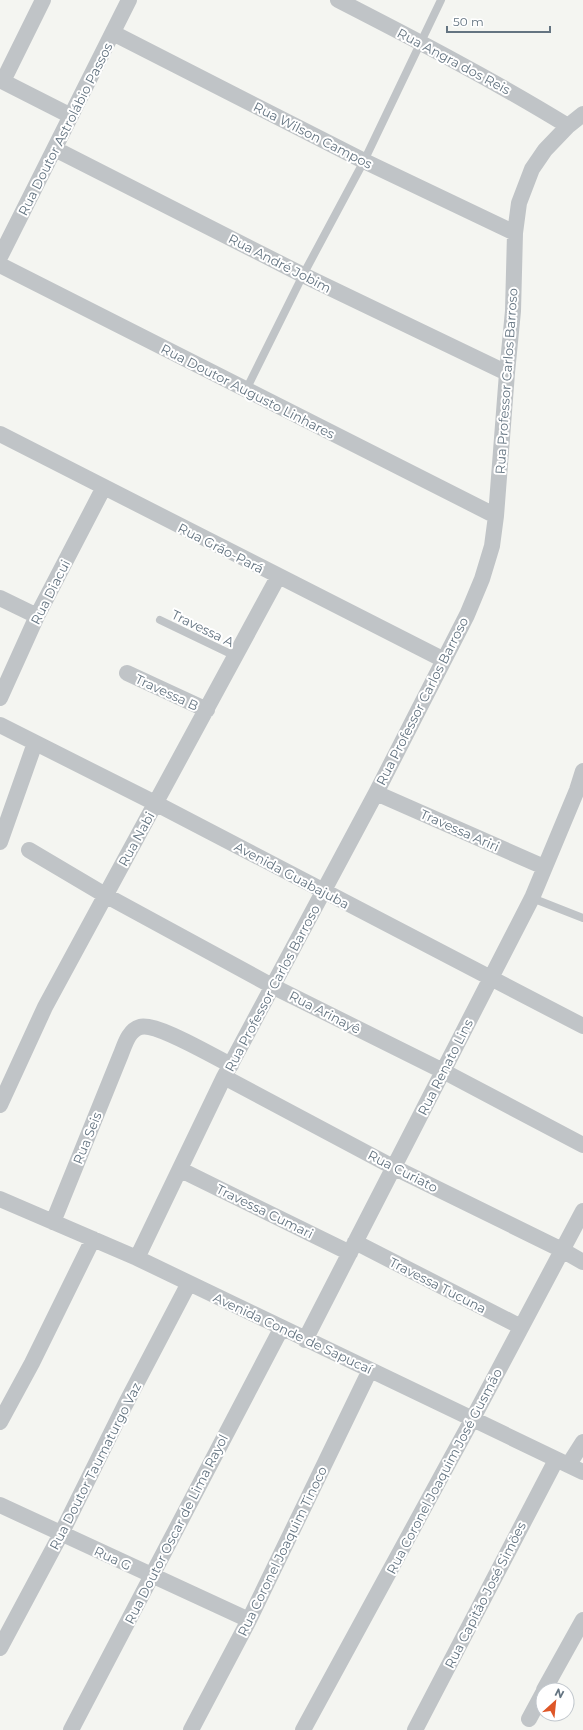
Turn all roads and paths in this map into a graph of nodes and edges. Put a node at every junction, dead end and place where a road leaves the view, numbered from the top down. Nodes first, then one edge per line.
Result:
1 (43, 0) edge
2 (129, 0) edge
3 (338, 0) edge
4 (441, 0) edge
5 (113, 33) junction
6 (420, 42) junction
7 (1, 81) edge
8 (583, 114) edge
9 (71, 116) junction
10 (568, 126) junction
11 (55, 149) junction
12 (364, 161) junction
13 (515, 233) junction
14 (0, 257) edge
15 (0, 266) edge
16 (303, 275) junction
17 (507, 374) junction
18 (246, 390) junction
19 (0, 434) edge
20 (104, 487) junction
21 (496, 516) junction
22 (278, 577) junction
23 (0, 598) edge
24 (37, 616) junction
25 (160, 620) dead end
26 (235, 656) junction
27 (444, 660) junction
28 (127, 673) dead end
29 (0, 698) edge
30 (207, 710) junction
31 (0, 725) edge
32 (35, 743) junction
33 (583, 771) edge
34 (376, 793) junction
35 (155, 803) junction
36 (0, 842) edge
37 (29, 850) dead end
38 (544, 867) junction
39 (323, 891) junction
40 (105, 895) junction
41 (532, 898) junction
42 (583, 918) edge
43 (490, 978) junction
44 (274, 986) junction
45 (583, 1026) edge
46 (121, 1054) joint
47 (228, 1071) junction
48 (443, 1071) junction
49 (0, 1105) edge
50 (583, 1145) edge
51 (393, 1167) junction
52 (181, 1170) junction
53 (0, 1199) edge
54 (583, 1211) edge
55 (53, 1222) junction
56 (93, 1239) junction
57 (353, 1248) junction
58 (562, 1250) junction
59 (136, 1258) junction
60 (583, 1262) edge
61 (189, 1283) junction
62 (521, 1327) junction
63 (281, 1328) junction
64 (305, 1340) junction
65 (370, 1370) junction
66 (473, 1418) junction
67 (0, 1422) edge
68 (583, 1442) edge
69 (562, 1462) junction
70 (583, 1472) edge
71 (0, 1505) edge
72 (62, 1534) junction
73 (152, 1577) junction
74 (249, 1620) junction
75 (583, 1620) edge
76 (0, 1648) edge
77 (549, 1682) edge
78 (535, 1708) edge
79 (529, 1719) dead end
80 (71, 1730) edge
81 (190, 1730) edge
82 (303, 1730) edge
83 (415, 1730) edge

1 - 7 street
2 - 5 street, Rua Doutor Astrolábio Passos
3 - 6 street, Rua Angra dos Reis
4 - 6 lane
5 - 9 street, Rua Doutor Astrolábio Passos
5 - 12 street, Rua Wilson Campos
6 - 10 street, Rua Angra dos Reis
6 - 12 lane
7 - 9 street
8 - 10 street, Rua Professor Carlos Barroso
9 - 11 street, Rua Doutor Astrolábio Passos
10 - 13 street, Rua Professor Carlos Barroso
11 - 14 street, Rua Doutor Astrolábio Passos
11 - 16 street, Rua André Jobim
12 - 13 street, Rua Wilson Campos
12 - 16 lane
13 - 17 street, Rua Professor Carlos Barroso
15 - 18 street, Rua Doutor Augusto Linhares
16 - 17 street, Rua André Jobim
16 - 18 lane
17 - 21 street, Rua Professor Carlos Barroso
18 - 21 street, Rua Doutor Augusto Linhares
19 - 20 street, Rua Grão-Pará
20 - 22 street, Rua Grão-Pará
20 - 24 street, Rua Diacui
21 - 27 street, Rua Professor Carlos Barroso
22 - 26 street, Rua Nabi
22 - 27 street, Rua Grão-Pará
23 - 24 street
24 - 29 street, Rua Diacui
25 - 26 lane, Travessa A
26 - 30 street, Rua Nabi
27 - 34 street, Rua Professor Carlos Barroso
28 - 30 street, Travessa B
30 - 35 street, Rua Nabi
31 - 32 street, Avenida Guabajuba
32 - 35 street, Avenida Guabajuba
32 - 36 street
33 - 38 street, Rua Renato Lins
34 - 38 street, Travessa Ariri
34 - 39 street, Rua Professor Carlos Barroso
35 - 39 street, Avenida Guabajuba
35 - 40 street, Rua Nabi
37 - 40 street, Rua Arinayê
38 - 41 street, Rua Renato Lins
39 - 43 street, Avenida Guabajuba
39 - 44 street, Rua Professor Carlos Barroso
40 - 44 street, Rua Arinayê
40 - 49 street, Rua Nabi
41 - 42 lane
41 - 43 street, Rua Renato Lins
43 - 45 street, Avenida Guabajuba
43 - 48 street, Rua Renato Lins
44 - 47 street, Rua Professor Carlos Barroso
44 - 48 street, Rua Arinayê
46 - 47 street, Rua Curiato
46 - 55 street, Rua Seis
47 - 51 street, Rua Curiato
47 - 52 street, Rua Professor Carlos Barroso
48 - 50 street, Rua Arinayê
48 - 51 street, Rua Renato Lins
51 - 57 street, Rua Renato Lins
51 - 58 street, Rua Curiato
52 - 57 street, Travessa Cumari
52 - 59 street, Rua Professor Carlos Barroso
53 - 55 street, Avenida Conde de Sapucaí
54 - 58 street, Rua Coronel Joaquim José Gusmão
55 - 56 street, Avenida Conde de Sapucaí
56 - 59 street, Avenida Conde de Sapucaí
56 - 67 street
57 - 62 street, Travessa Tucuna
57 - 64 street, Rua Renato Lins
58 - 60 street, Rua Curiato
58 - 62 street, Rua Coronel Joaquim José Gusmão
59 - 61 street, Avenida Conde de Sapucaí
61 - 63 street, Avenida Conde de Sapucaí
61 - 72 street, Rua Doutor Taumaturgo Vaz
62 - 66 street, Rua Coronel Joaquim José Gusmão
63 - 64 street, Avenida Conde de Sapucaí
63 - 73 street, Rua Doutor Oscar de Lima Rayol
64 - 65 street, Avenida Conde de Sapucaí
65 - 66 street, Avenida Conde de Sapucaí
65 - 74 street, Rua Coronel Joaquim Tinoco
66 - 69 street, Avenida Conde de Sapucaí
66 - 82 street, Rua Coronel Joaquim José Gusmão
68 - 69 street, Rua Capitão José Simões
69 - 70 street, Avenida Conde de Sapucaí
69 - 83 street, Rua Capitão José Simões
71 - 72 street, Rua G
72 - 73 street, Rua G
72 - 76 street, Rua Doutor Taumaturgo Vaz
73 - 74 street, Rua G
73 - 80 street, Rua Doutor Oscar de Lima Rayol
74 - 81 street, Rua Coronel Joaquim Tinoco
75 - 77 street
78 - 79 street

